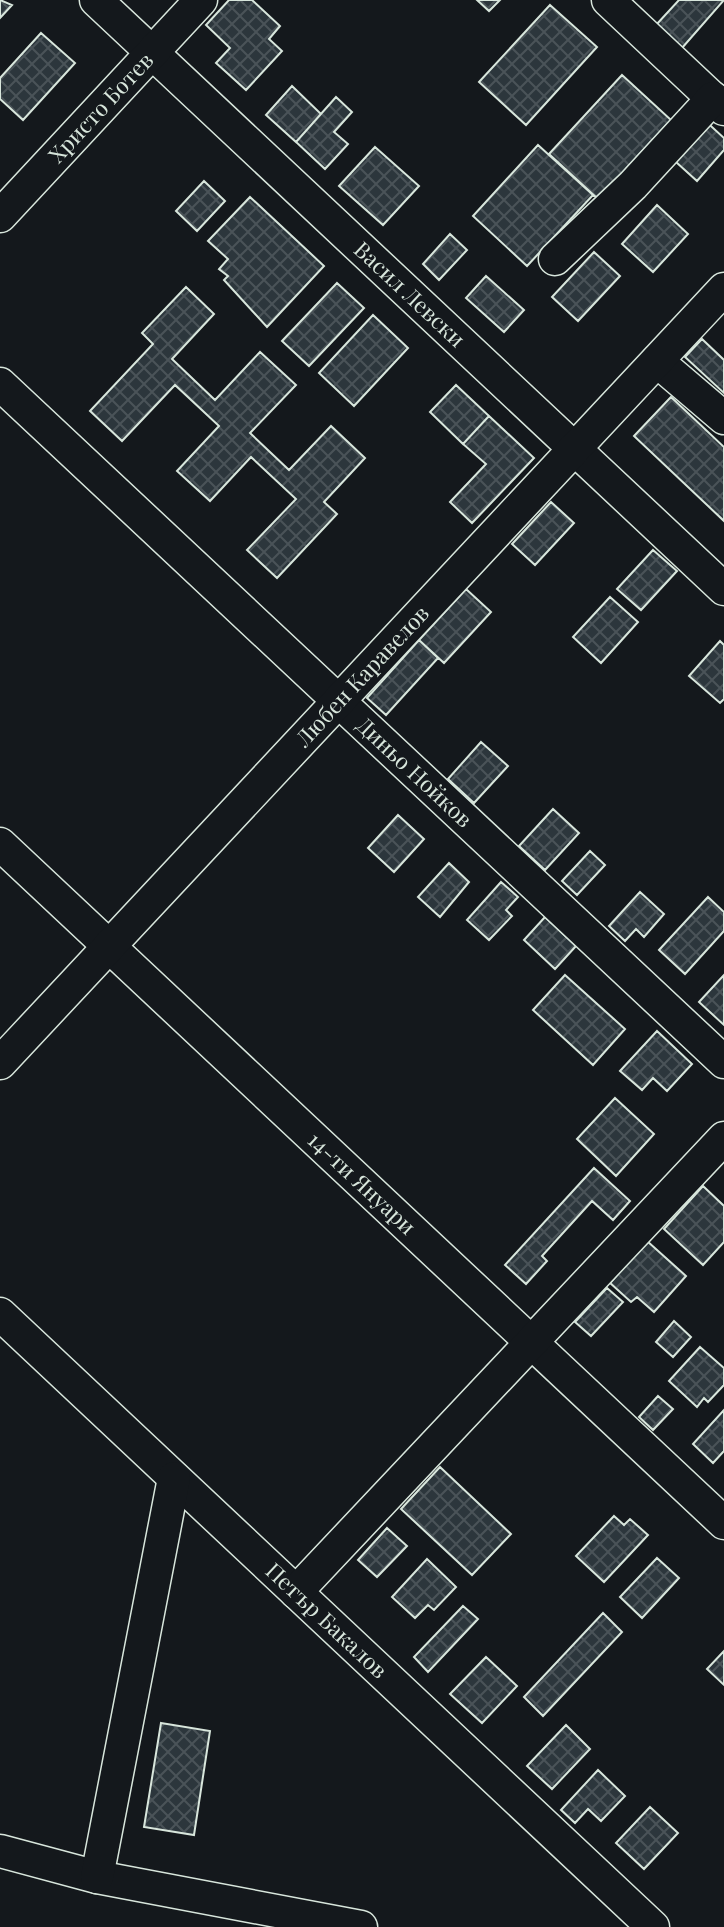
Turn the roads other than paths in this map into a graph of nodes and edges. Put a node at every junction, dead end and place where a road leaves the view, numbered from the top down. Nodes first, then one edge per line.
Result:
1 (96, 0) edge
2 (201, 0) edge
3 (608, 0) edge
4 (152, 52) junction
5 (718, 103) edge
6 (0, 216) edge
7 (555, 259) dead end
8 (724, 289) edge
9 (657, 361) junction
10 (0, 384) edge
11 (724, 418) edge
12 (575, 449) junction
13 (724, 589) edge
14 (340, 701) junction
15 (0, 844) edge
16 (109, 946) junction
17 (724, 1062) edge
18 (0, 1063) edge
19 (724, 1138) edge
20 (0, 1314) edge
21 (531, 1342) junction
22 (174, 1478) junction
23 (724, 1523) edge
24 (296, 1592) junction
25 (0, 1851) edge
26 (97, 1877) junction
27 (361, 1927) edge
28 (653, 1927) edge

1 - 4 street, Васил Левски
2 - 4 street, Христо Ботев
3 - 5 street
4 - 6 street, Христо Ботев
4 - 12 street, Васил Левски
5 - 7 street
8 - 9 street, Любен Каравелов
9 - 11 street
9 - 12 street, Любен Каравелов
10 - 14 street, Диньо Нойков
12 - 13 street, Васил Левски
12 - 14 street, Любен Каравелов
14 - 16 street, Любен Каравелов
14 - 17 street, Диньо Нойков
15 - 16 street, 14-ти Януари
16 - 18 street, Любен Каравелов
16 - 21 street, 14-ти Януари
19 - 21 street
20 - 22 street, Петър Бакалов
21 - 23 street, 14-ти Януари
21 - 24 street
22 - 24 street, Петър Бакалов
22 - 26 street
24 - 28 street, Петър Бакалов
25 - 26 street
26 - 27 street

